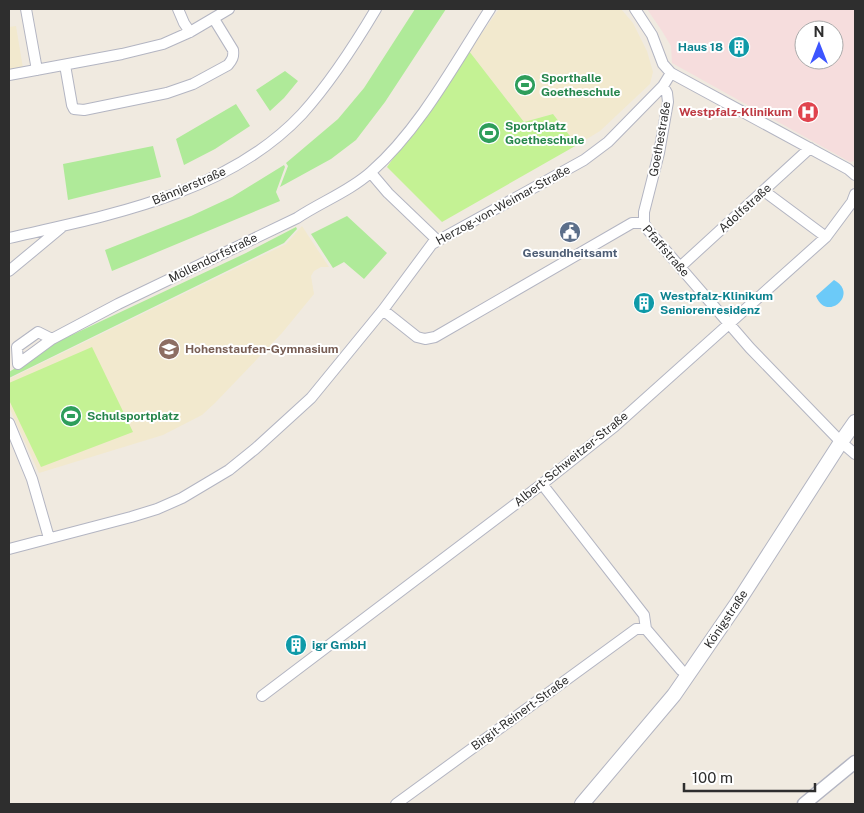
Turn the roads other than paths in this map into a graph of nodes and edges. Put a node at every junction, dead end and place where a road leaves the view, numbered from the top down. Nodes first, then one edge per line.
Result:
1 (26, 9) edge
2 (178, 9) edge
3 (229, 9) edge
4 (376, 9) edge
5 (490, 9) edge
6 (635, 9) edge
7 (214, 19) junction
8 (190, 32) junction
9 (65, 65) junction
10 (37, 70) junction
11 (671, 73) junction
12 (9, 75) edge
13 (663, 86) junction
14 (810, 148) junction
15 (371, 172) junction
16 (852, 172) edge
17 (764, 191) junction
18 (855, 194) edge
19 (644, 223) junction
20 (64, 225) junction
21 (826, 236) junction
22 (9, 238) edge
23 (437, 240) junction
24 (680, 267) junction
25 (9, 271) edge
26 (383, 310) junction
27 (728, 323) junction
28 (52, 339) dead end
29 (855, 422) edge
30 (9, 423) edge
31 (841, 442) junction
32 (855, 454) edge
33 (542, 484) junction
34 (49, 538) junction
35 (9, 549) edge
36 (646, 629) junction
37 (688, 676) junction
38 (262, 696) dead end
39 (855, 762) edge
40 (396, 804) edge
41 (582, 804) edge
42 (804, 804) edge

1 - 10 street
2 - 8 street
3 - 7 street
4 - 20 street, Bännjerstraße
5 - 15 street, Möllendorfstraße
6 - 11 street
7 - 8 street
7 - 9 street
8 - 9 street
9 - 10 street
10 - 12 street
11 - 13 street, Goethestraße
11 - 14 street
13 - 19 street, Goethestraße
13 - 23 street, Herzog-von-Weimar-Straße
14 - 16 street
14 - 17 street, Adolfstraße
15 - 23 street
15 - 28 street, Möllendorfstraße
17 - 21 street
17 - 24 street, Adolfstraße
18 - 21 street, Albert-Schweitzer-Straße
19 - 24 street, Pfaffstraße
19 - 26 street, Pfaffstraße
20 - 22 street
20 - 25 street, Bännjerstraße
21 - 27 street, Albert-Schweitzer-Straße
23 - 26 street, Herzog-von-Weimar-Straße
24 - 27 street, Pfaffstraße
26 - 34 street, Herzog-von-Weimar-Straße
27 - 31 street, Pfaffstraße
27 - 33 street, Albert-Schweitzer-Straße
29 - 31 main road, Königstraße
30 - 34 street
31 - 32 street, Pfaffstraße
31 - 37 main road, Königstraße
33 - 36 street
33 - 38 street, Albert-Schweitzer-Straße
34 - 35 street, Herzog-von-Weimar-Straße
36 - 37 street
36 - 40 street, Birgit-Reinert-Straße
37 - 41 main road, Königstraße
39 - 42 street

